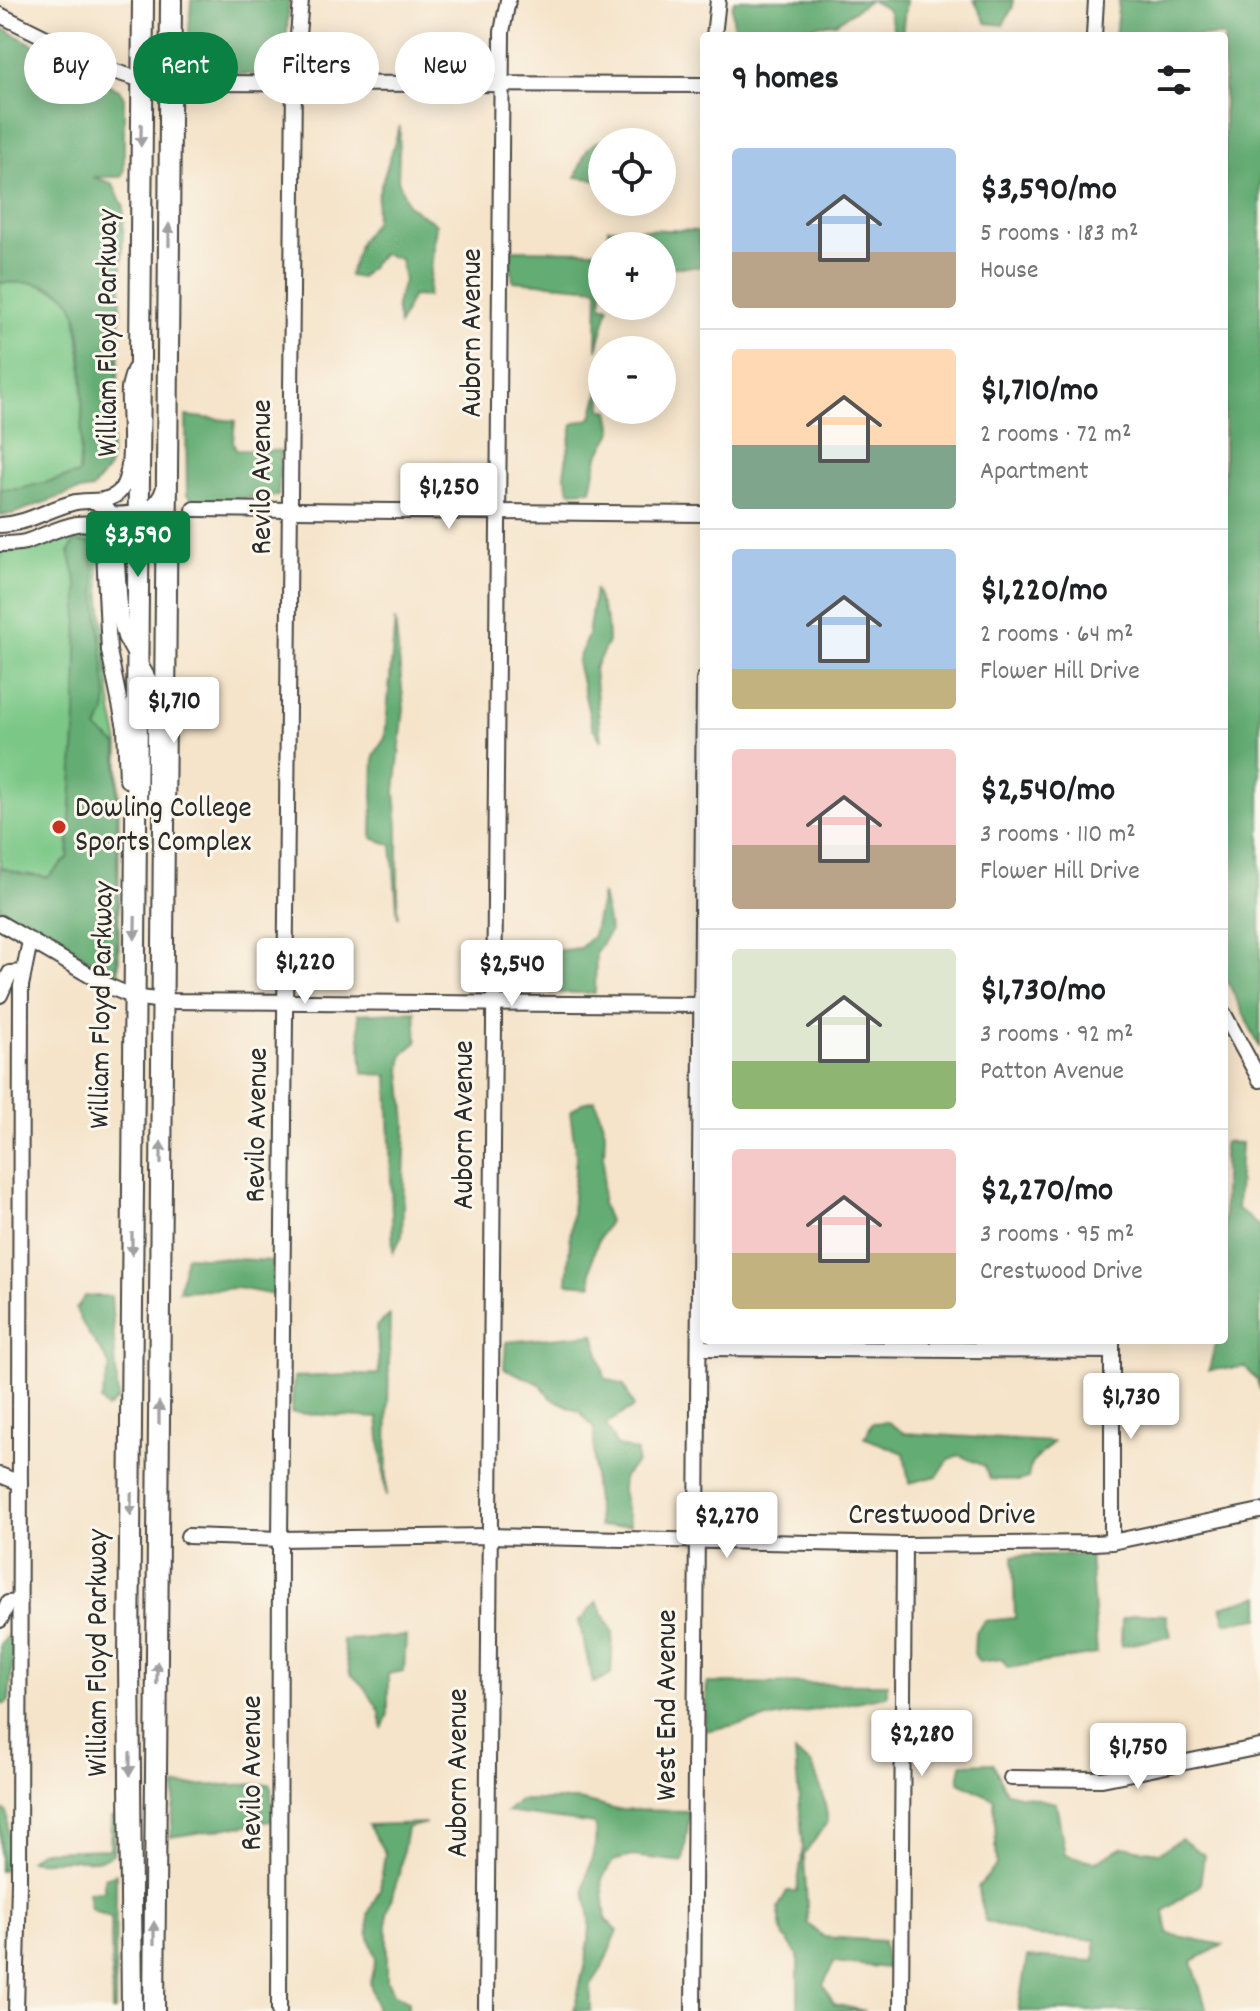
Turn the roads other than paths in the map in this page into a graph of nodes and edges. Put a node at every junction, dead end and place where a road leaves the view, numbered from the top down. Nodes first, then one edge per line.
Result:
1 (143, 0) edge
2 (171, 0) edge
3 (301, 0) edge
4 (508, 0) edge
5 (718, 0) edge
6 (1096, 0) edge
7 (0, 15) edge
8 (143, 32) edge
9 (171, 32) edge
10 (298, 32) edge
11 (714, 32) edge
12 (1094, 32) edge
13 (133, 77) edge
14 (379, 83) edge
15 (502, 84) junction
16 (700, 85) edge
17 (142, 104) edge
18 (170, 104) edge
19 (294, 104) edge
20 (139, 345) junction
21 (167, 479) junction
22 (96, 502) junction
23 (194, 509) dead end
24 (290, 510) junction
25 (498, 512) junction
26 (111, 514) junction
27 (138, 514) junction
28 (700, 514) edge
29 (0, 525) edge
30 (42, 535) junction
31 (0, 544) edge
32 (137, 659) junction
33 (136, 850) junction
34 (163, 851) junction
35 (0, 923) edge
36 (30, 941) junction
37 (22, 972) junction
38 (0, 995) edge
39 (147, 999) junction
40 (286, 1002) junction
41 (493, 1003) junction
42 (700, 1005) edge
43 (1228, 1021) edge
44 (1260, 1080) edge
45 (700, 1234) edge
46 (908, 1346) edge
47 (1112, 1346) edge
48 (699, 1348) junction
49 (0, 1475) edge
50 (20, 1483) junction
51 (1260, 1511) edge
52 (188, 1536) dead end
53 (488, 1536) junction
54 (280, 1539) junction
55 (696, 1540) junction
56 (1112, 1542) junction
57 (904, 1545) junction
58 (19, 1602) junction
59 (0, 1620) edge
60 (1260, 1747) edge
61 (1011, 1778) dead end
62 (16, 2011) edge
63 (132, 2011) edge
64 (154, 2011) edge
65 (279, 2011) edge
66 (486, 2011) edge
67 (693, 2011) edge
68 (901, 2011) edge

1 - 8 highway, William Floyd Parkway
2 - 9 highway, William Floyd Parkway
3 - 10 street, Revilo Avenue
4 - 15 street, Auborn Avenue
5 - 11 street
6 - 12 street
7 - 13 street
14 - 15 street
15 - 16 street
15 - 25 street, Auborn Avenue
17 -> 20 highway, William Floyd Parkway
21 -> 18 highway, William Floyd Parkway
19 - 24 street, Revilo Avenue
20 - 22 street
20 - 27 highway, William Floyd Parkway
21 - 27 street
21 - 34 highway, William Floyd Parkway
22 - 26 street
22 - 29 street
23 - 24 street
24 - 25 street
24 - 40 street, Revilo Avenue
25 - 28 street
25 - 41 street, Auborn Avenue
26 - 27 street
26 - 30 street
26 - 32 street
27 - 32 highway, William Floyd Parkway
30 - 31 street
30 - 33 street
32 - 33 highway, William Floyd Parkway
32 - 34 street
33 -> 39 highway, William Floyd Parkway
34 - 39 highway, William Floyd Parkway
35 - 36 street
36 - 37 street
36 - 39 street
37 - 38 street
37 - 50 street
39 - 40 street
39 -> 63 highway, William Floyd Parkway
64 -> 39 highway, William Floyd Parkway
40 - 41 street
40 - 54 street, Revilo Avenue
41 - 42 street
41 - 53 street, Auborn Avenue
43 - 44 street
45 - 48 street, West End Avenue
46 - 47 street
46 - 48 street
47 - 56 street
48 - 55 street, West End Avenue
49 - 50 street
50 - 58 street
51 - 56 street, Crestwood Drive
52 - 54 street, Crestwood Drive
53 - 54 street, Crestwood Drive
53 - 55 street, Crestwood Drive
53 - 66 street, Auborn Avenue
54 - 65 street, Revilo Avenue
55 - 57 street, Crestwood Drive
55 - 67 street, West End Avenue
56 - 57 street, Crestwood Drive
57 - 68 street
58 - 59 street
58 - 62 street
60 - 61 street

